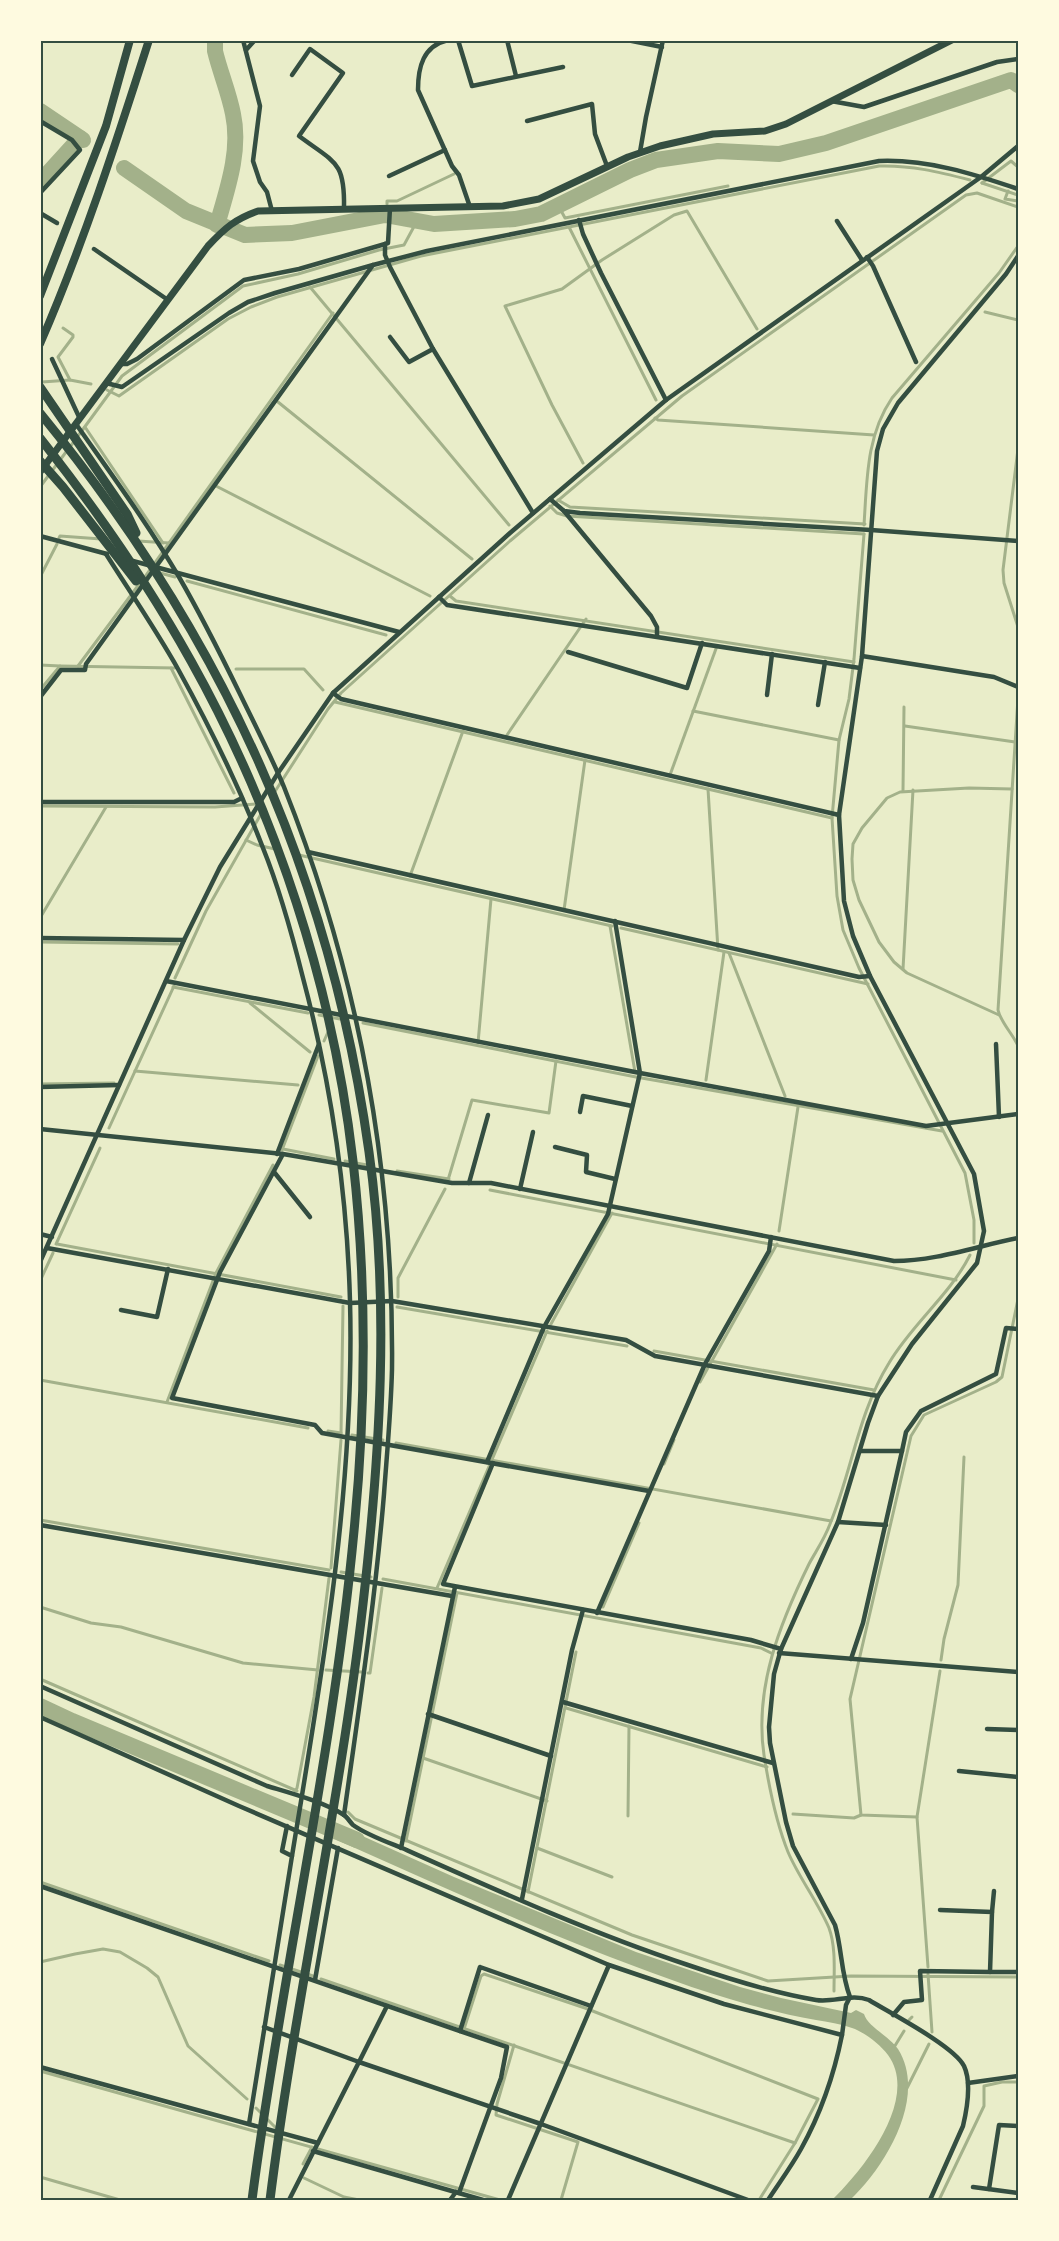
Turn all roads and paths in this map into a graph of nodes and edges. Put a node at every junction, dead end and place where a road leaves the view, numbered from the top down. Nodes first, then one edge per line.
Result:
1 (130, 40) edge
2 (149, 40) edge
3 (243, 40) edge
4 (255, 40) edge
5 (448, 40) edge
6 (458, 40) edge
7 (507, 40) edge
8 (627, 40) edge
9 (952, 40) edge
10 (438, 42) edge
11 (663, 44) edge
12 (246, 50) junction
13 (1018, 59) edge
14 (563, 67) dead end
15 (292, 75) dead end
16 (516, 76) junction
17 (830, 101) junction
18 (40, 121) edge
19 (527, 121) dead end
20 (1018, 146) edge
21 (445, 150) junction
22 (640, 152) junction
23 (607, 166) junction
24 (389, 176) dead end
25 (985, 178) junction
26 (1018, 189) edge
27 (40, 193) edge
28 (470, 207) junction
29 (345, 208) junction
30 (390, 210) junction
31 (272, 211) junction
32 (40, 213) edge
33 (837, 221) dead end
34 (57, 223) dead end
35 (580, 223) junction
36 (385, 245) junction
37 (94, 249) dead end
38 (1018, 256) edge
39 (864, 258) junction
40 (388, 261) junction
41 (372, 266) junction
42 (40, 296) edge
43 (168, 300) junction
44 (390, 337) dead end
45 (40, 344) edge
46 (433, 349) junction
47 (52, 359) dead end
48 (916, 362) dead end
49 (120, 364) junction
50 (109, 383) junction
51 (40, 387) edge
52 (666, 400) junction
53 (40, 412) edge
54 (78, 424) junction
55 (40, 438) edge
56 (40, 462) edge
57 (40, 472) edge
58 (551, 500) junction
59 (564, 511) junction
60 (533, 513) junction
61 (871, 530) junction
62 (40, 536) edge
63 (1018, 542) edge
64 (106, 554) junction
65 (165, 554) junction
66 (146, 555) junction
67 (153, 567) junction
68 (178, 574) junction
69 (132, 596) junction
70 (440, 598) junction
71 (399, 632) junction
72 (657, 635) junction
73 (702, 643) junction
74 (568, 652) dead end
75 (772, 654) junction
76 (862, 656) junction
77 (192, 662) junction
78 (825, 662) junction
79 (856, 667) junction
80 (1017, 687) edge
81 (337, 695) junction
82 (766, 695) dead end
83 (40, 697) edge
84 (818, 705) dead end
85 (279, 776) junction
86 (40, 802) edge
87 (244, 802) junction
88 (837, 815) junction
89 (251, 819) junction
90 (310, 856) junction
91 (615, 921) junction
92 (40, 938) edge
93 (184, 940) junction
94 (868, 976) junction
95 (166, 981) junction
96 (311, 1008) junction
97 (357, 1018) junction
98 (319, 1044) junction
99 (996, 1044) dead end
100 (638, 1074) junction
101 (118, 1085) junction
102 (40, 1087) edge
103 (632, 1106) junction
104 (580, 1112) dead end
105 (1018, 1114) edge
106 (488, 1115) dead end
107 (999, 1117) junction
108 (945, 1124) junction
109 (40, 1130) edge
110 (533, 1132) dead end
111 (96, 1135) junction
112 (555, 1147) dead end
113 (280, 1154) junction
114 (339, 1165) junction
115 (274, 1172) junction
116 (382, 1172) junction
117 (615, 1179) junction
118 (469, 1183) junction
119 (520, 1189) junction
120 (609, 1210) junction
121 (310, 1217) dead end
122 (40, 1234) edge
123 (52, 1237) junction
124 (1018, 1238) edge
125 (770, 1241) junction
126 (982, 1245) junction
127 (47, 1248) junction
128 (40, 1262) edge
129 (168, 1269) junction
130 (217, 1276) junction
131 (392, 1301) junction
132 (350, 1303) junction
133 (121, 1310) dead end
134 (1017, 1329) edge
135 (543, 1330) junction
136 (707, 1363) junction
137 (877, 1396) junction
138 (347, 1437) junction
139 (388, 1446) junction
140 (860, 1451) junction
141 (902, 1451) junction
142 (489, 1462) junction
143 (649, 1488) junction
144 (838, 1522) junction
145 (40, 1525) edge
146 (886, 1525) junction
147 (335, 1576) junction
148 (376, 1583) junction
149 (453, 1592) junction
150 (597, 1613) junction
151 (582, 1614) junction
152 (779, 1650) junction
153 (853, 1659) junction
154 (1018, 1672) edge
155 (40, 1686) edge
156 (565, 1702) junction
157 (431, 1715) junction
158 (40, 1717) edge
159 (987, 1729) dead end
160 (1018, 1731) edge
161 (551, 1756) junction
162 (771, 1763) junction
163 (959, 1771) dead end
164 (1018, 1777) edge
165 (302, 1797) junction
166 (344, 1815) junction
167 (287, 1826) junction
168 (402, 1842) junction
169 (338, 1848) junction
170 (292, 1856) junction
171 (40, 1886) edge
172 (994, 1891) dead end
173 (523, 1897) junction
174 (940, 1910) dead end
175 (992, 1912) junction
176 (609, 1965) junction
177 (274, 1966) junction
178 (990, 1972) junction
179 (1018, 1972) edge
180 (315, 1980) junction
181 (850, 1996) junction
182 (387, 2006) junction
183 (590, 2009) junction
184 (892, 2015) junction
185 (264, 2027) junction
186 (460, 2029) junction
187 (843, 2032) junction
188 (358, 2062) junction
189 (40, 2067) edge
190 (1018, 2076) edge
191 (968, 2083) junction
192 (494, 2108) junction
193 (249, 2124) junction
194 (1018, 2126) edge
195 (539, 2128) junction
196 (315, 2147) junction
197 (973, 2187) dead end
198 (989, 2189) junction
199 (459, 2191) junction
200 (1018, 2193) edge
201 (252, 2200) edge
202 (270, 2200) edge
203 (289, 2200) edge
204 (450, 2200) edge
205 (483, 2200) edge
206 (509, 2200) edge
207 (748, 2200) edge
208 (768, 2200) edge
209 (930, 2200) edge

1 - 42 highway
2 - 45 highway
3 - 12 street
4 - 12 street
5 - 10 street
6 - 16 street
7 - 16 street
8 - 11 street
9 - 17 main road
10 - 21 street
11 - 22 street
12 - 31 street
13 - 17 street
14 - 16 street
15 - 29 street
17 - 22 main road
18 - 27 street
19 - 23 street
20 - 25 street
21 - 24 street
21 - 28 street
22 - 23 main road
23 - 28 main road
25 - 26 street
25 - 35 street
25 - 39 street
28 - 30 main road
29 - 30 main road
29 - 31 main road
30 - 36 street
31 - 43 main road
32 - 34 street
33 - 39 street
35 - 40 street
35 - 52 street
36 - 40 street
36 - 49 street
37 - 43 street
38 - 61 street
39 - 48 street
39 - 52 street
40 - 41 street
40 - 46 street
41 - 50 street
41 - 65 street
43 - 49 main road
44 - 46 street
46 - 60 street
47 - 54 street
49 - 50 main road
50 - 54 main road
51 - 66 highway
52 - 58 street
53 - 66 highway
54 - 57 main road
54 - 65 street
55 - 77 highway
56 - 77 highway
58 - 59 street
58 - 60 street
59 - 61 street
59 - 72 street
60 - 70 street
61 - 63 street
61 - 76 street
62 - 64 street
64 - 67 street
64 - 69 street
65 - 67 street
65 - 68 street
66 - 202 highway
67 - 68 street
67 - 69 street
68 - 71 street
68 - 85 street
69 - 83 street
69 - 87 street
70 - 71 street
70 - 72 street
71 - 81 street
72 - 73 street
73 - 74 street
73 - 75 street
75 - 78 street
75 - 82 street
76 - 79 street
76 - 80 street
77 - 201 highway
78 - 79 street
78 - 84 street
79 - 88 street
81 - 85 street
81 - 88 street
85 - 89 street
85 - 90 street
86 - 87 street
87 - 89 street
88 - 94 street
89 - 93 street
89 - 96 street
90 - 91 street
90 - 97 street
91 - 94 street
91 - 100 street
92 - 93 street
93 - 95 street
94 - 108 street
95 - 96 street
95 - 101 street
96 - 97 street
96 - 98 street
97 - 100 street
97 - 116 street
98 - 113 street
98 - 114 street
99 - 107 street
100 - 103 street
100 - 108 street
101 - 102 street
101 - 111 street
103 - 104 street
103 - 117 street
105 - 107 street
106 - 118 street
107 - 108 street
108 - 126 street
109 - 111 street
110 - 119 street
111 - 113 street
111 - 123 street
112 - 117 street
113 - 114 street
113 - 115 street
114 - 116 street
114 - 132 street
115 - 121 street
115 - 130 street
116 - 118 street
116 - 131 street
117 - 120 street
118 - 119 street
119 - 120 street
120 - 125 street
120 - 135 street
122 - 123 street
123 - 127 street
124 - 126 street
125 - 126 street
125 - 136 street
126 - 137 street
127 - 128 street
127 - 129 street
129 - 130 street
129 - 133 street
130 - 132 street
130 - 138 street
131 - 132 street
131 - 135 street
131 - 139 street
132 - 138 street
134 - 141 street
135 - 136 street
135 - 142 street
136 - 137 street
136 - 143 street
137 - 140 street
138 - 139 street
138 - 147 street
139 - 142 street
139 - 148 street
140 - 141 street
140 - 144 street
141 - 146 street
142 - 143 street
142 - 149 street
143 - 150 street
144 - 146 street
144 - 152 street
145 - 147 street
146 - 153 street
147 - 148 street
147 - 165 street
148 - 149 street
148 - 166 street
149 - 151 street
149 - 157 street
150 - 151 street
150 - 152 street
151 - 156 street
152 - 153 street
152 - 162 street
153 - 154 street
155 - 165 street
156 - 161 street
156 - 162 street
157 - 161 street
157 - 168 street
158 - 167 street
159 - 160 street
161 - 173 street
162 - 181 street
163 - 164 street
165 - 166 street
165 - 170 street
166 - 168 street
167 - 169 street
167 - 170 street
168 - 173 street
169 - 176 street
169 - 180 street
170 - 177 street
171 - 177 street
172 - 175 street
173 - 181 street
174 - 175 street
175 - 178 street
176 - 183 street
176 - 187 street
177 - 180 street
177 - 185 street
178 - 179 street
178 - 184 street
180 - 182 street
181 - 184 street
181 - 187 street
182 - 186 street
182 - 188 street
183 - 186 street
183 - 195 street
184 - 191 street
185 - 188 street
185 - 193 street
186 - 192 street
187 - 208 street
188 - 192 street
188 - 196 street
189 - 193 street
190 - 191 street
191 - 209 street
192 - 195 street
192 - 199 street
193 - 196 street
194 - 198 street
195 - 206 street
195 - 207 street
196 - 199 street
196 - 203 street
197 - 198 street
198 - 200 street
199 - 204 street
199 - 205 street

